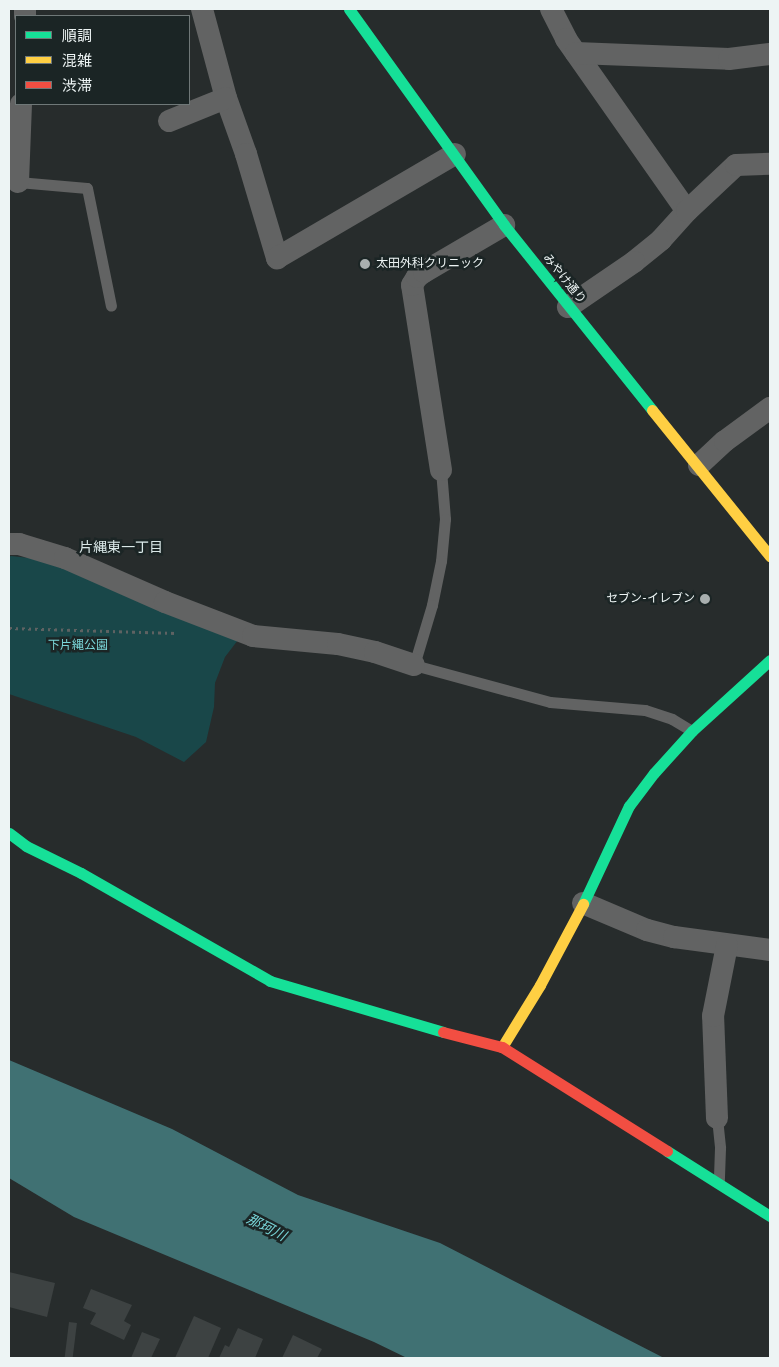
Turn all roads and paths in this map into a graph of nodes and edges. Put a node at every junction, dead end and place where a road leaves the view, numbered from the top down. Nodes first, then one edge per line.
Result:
1 (202, 9) edge
2 (349, 9) edge
3 (550, 9) edge
4 (576, 53) junction
5 (770, 54) edge
6 (226, 98) junction
7 (22, 105) edge
8 (169, 121) dead end
9 (455, 154) junction
10 (770, 164) edge
11 (18, 182) joint
12 (687, 212) junction
13 (504, 226) junction
14 (111, 306) dead end
15 (568, 307) junction
16 (770, 408) edge
17 (699, 466) junction
18 (440, 470) joint
19 (9, 544) edge
20 (770, 556) edge
21 (9, 628) edge
22 (185, 633) dead end
23 (770, 660) edge
24 (414, 665) junction
25 (692, 731) junction
26 (9, 833) edge
27 (583, 903) junction
28 (727, 945) junction
29 (770, 950) edge
30 (502, 1048) junction
31 (717, 1118) joint
32 (719, 1184) junction
33 (770, 1216) edge

1 - 6 street
2 - 9 main road, みやけ通り
3 - 4 street
4 - 5 street
4 - 12 street
6 - 8 street
6 - 9 street
7 - 11 street
9 - 13 main road, みやけ通り
10 - 12 street
11 - 14 lane
12 - 15 street
13 - 15 main road, みやけ通り
13 - 18 street
15 - 17 main road, みやけ通り
16 - 17 street
17 - 20 main road, みやけ通り
18 - 24 lane
19 - 24 street
21 - 22 path
23 - 25 main road
24 - 25 lane
25 - 27 main road
26 - 30 main road
27 - 28 street
27 - 30 main road
28 - 29 street
28 - 31 street
30 - 32 main road
31 - 32 lane
32 - 33 main road

